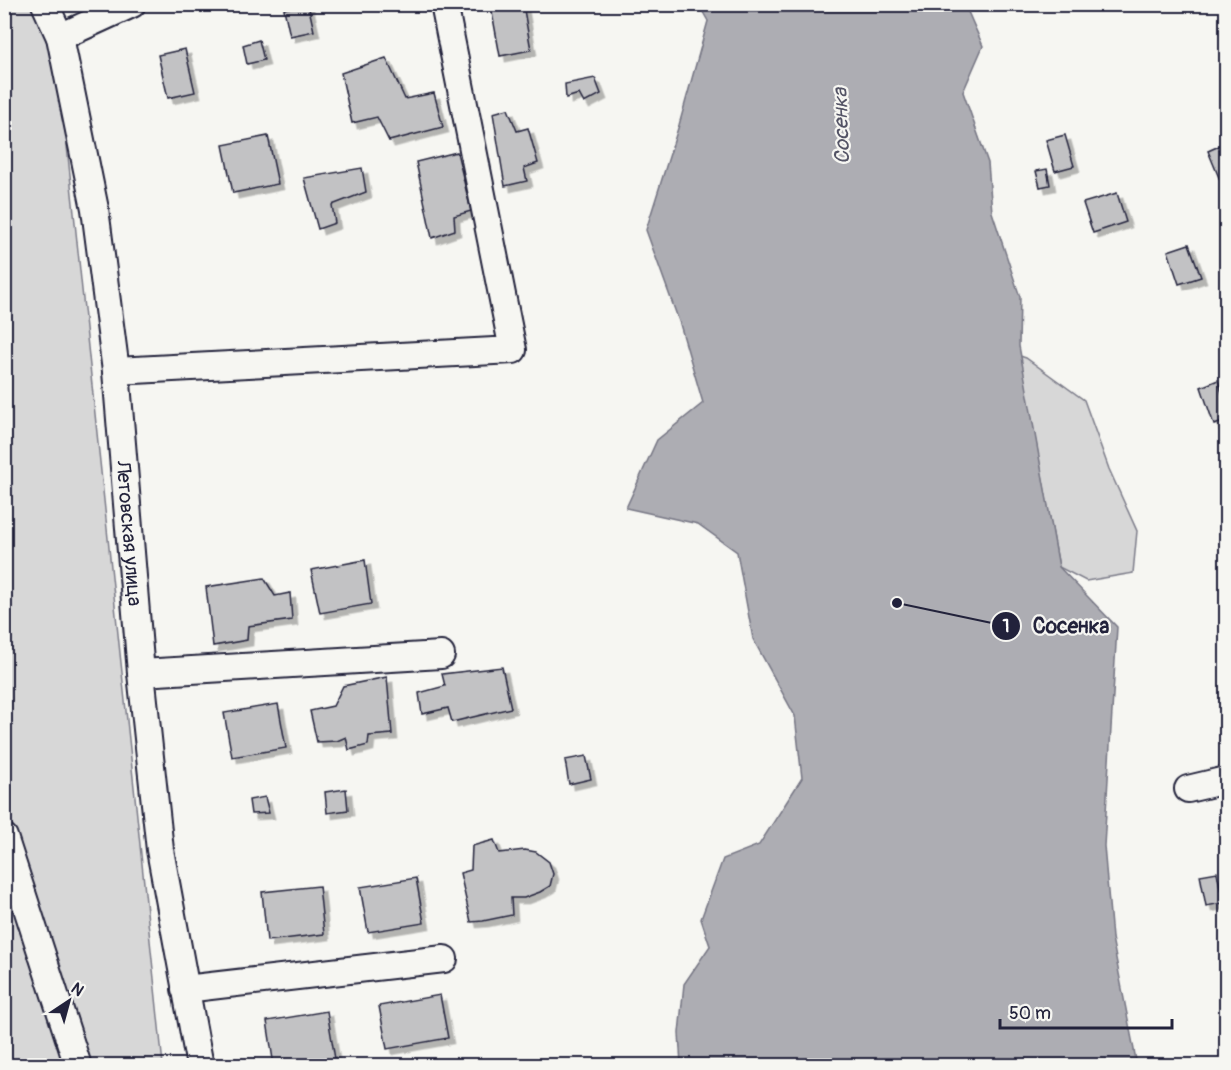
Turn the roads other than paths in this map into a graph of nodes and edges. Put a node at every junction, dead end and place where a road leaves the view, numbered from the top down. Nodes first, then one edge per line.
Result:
1 (45, 4) edge
2 (132, 4) edge
3 (444, 4) edge
4 (60, 37) junction
5 (116, 371) junction
6 (441, 655) dead end
7 (141, 673) junction
8 (1227, 780) edge
9 (1188, 789) dead end
10 (4, 837) edge
11 (444, 958) dead end
12 (185, 989) junction
13 (78, 1065) edge
14 (200, 1065) edge

1 - 4 street, Летовская улица
2 - 4 street
3 - 5 street
4 - 5 street, Летовская улица
5 - 7 street, Летовская улица
6 - 7 street
7 - 12 street, Летовская улица
8 - 9 street
10 - 13 street
11 - 12 street
12 - 14 street, Летовская улица

